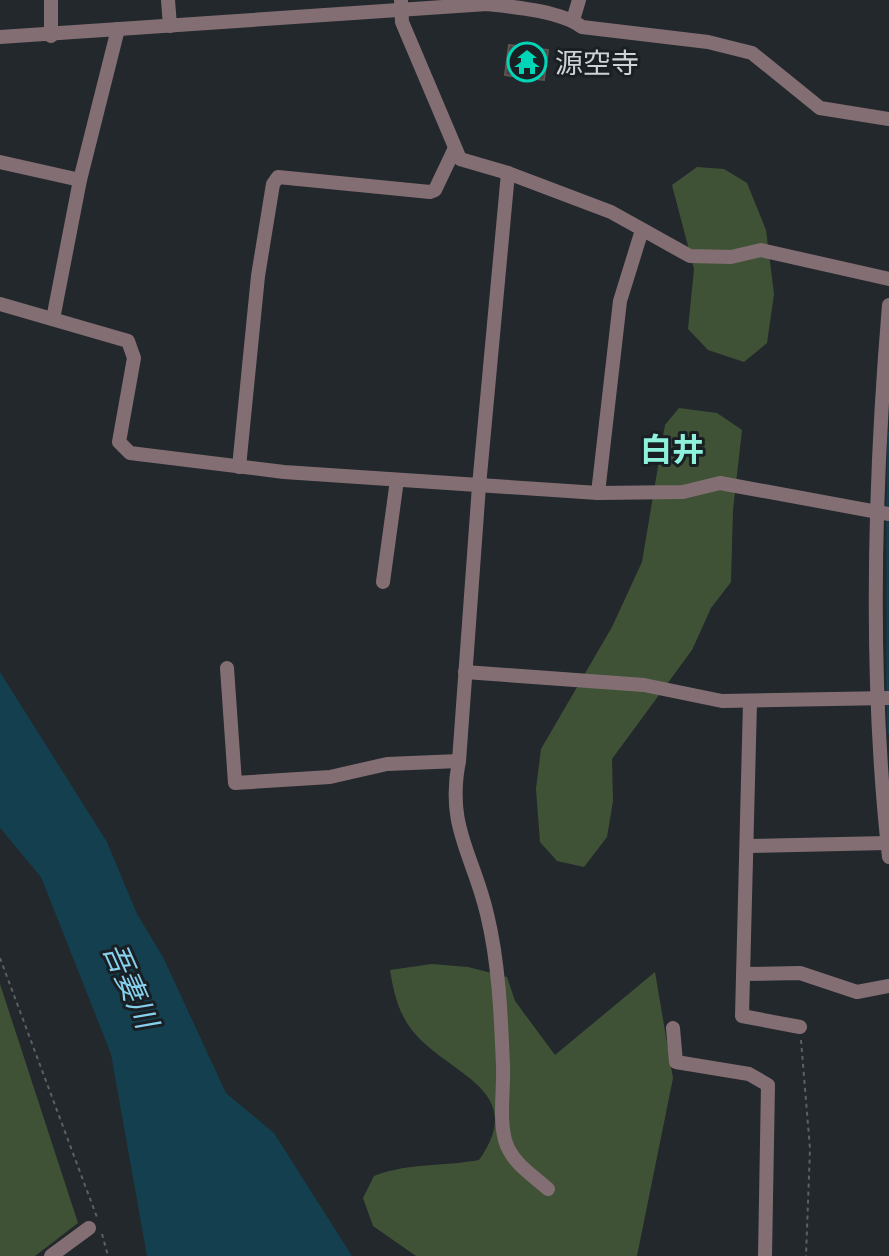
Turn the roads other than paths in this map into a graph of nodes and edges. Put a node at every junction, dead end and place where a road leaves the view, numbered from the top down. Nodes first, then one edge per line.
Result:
1 (51, 0) edge
2 (168, 0) edge
3 (579, 0) edge
4 (401, 5) edge
5 (573, 20) junction
6 (170, 26) junction
7 (118, 29) junction
8 (51, 36) junction
9 (0, 37) edge
10 (889, 119) edge
11 (454, 150) junction
12 (0, 162) edge
13 (508, 173) junction
14 (80, 180) junction
15 (642, 230) junction
16 (889, 279) edge
17 (0, 304) edge
18 (889, 305) edge
19 (53, 319) junction
20 (239, 467) junction
21 (397, 480) junction
22 (479, 486) junction
23 (598, 493) junction
24 (884, 513) edge
25 (383, 582) dead end
26 (227, 668) dead end
27 (465, 672) junction
28 (883, 697) edge
29 (750, 702) junction
30 (459, 761) junction
31 (747, 846) junction
32 (888, 850) edge
33 (743, 974) junction
34 (889, 986) edge
35 (800, 1027) road end
36 (673, 1028) dead end
37 (548, 1189) dead end
38 (89, 1228) dead end
39 (51, 1256) edge
40 (765, 1256) edge

1 - 8 street
2 - 6 street
3 - 5 street
4 - 5 street
4 - 6 street
4 - 11 street
5 - 10 street
6 - 7 street
7 - 8 street
7 - 14 street
8 - 9 street
11 - 13 street
11 - 20 street
12 - 14 street
13 - 15 street
13 - 22 street
14 - 19 street
15 - 16 street
15 - 23 street
17 - 19 street
18 - 24 street
19 - 20 street
20 - 21 street
21 - 22 street
21 - 25 street
22 - 23 street
22 - 27 street
23 - 24 street
24 - 28 street
26 - 30 street
27 - 29 street
27 - 30 street
28 - 29 street
28 - 32 street
29 - 31 street
30 - 37 street
31 - 32 street
31 - 33 street
33 - 34 street
33 - 35 street
36 - 40 street
38 - 39 street

